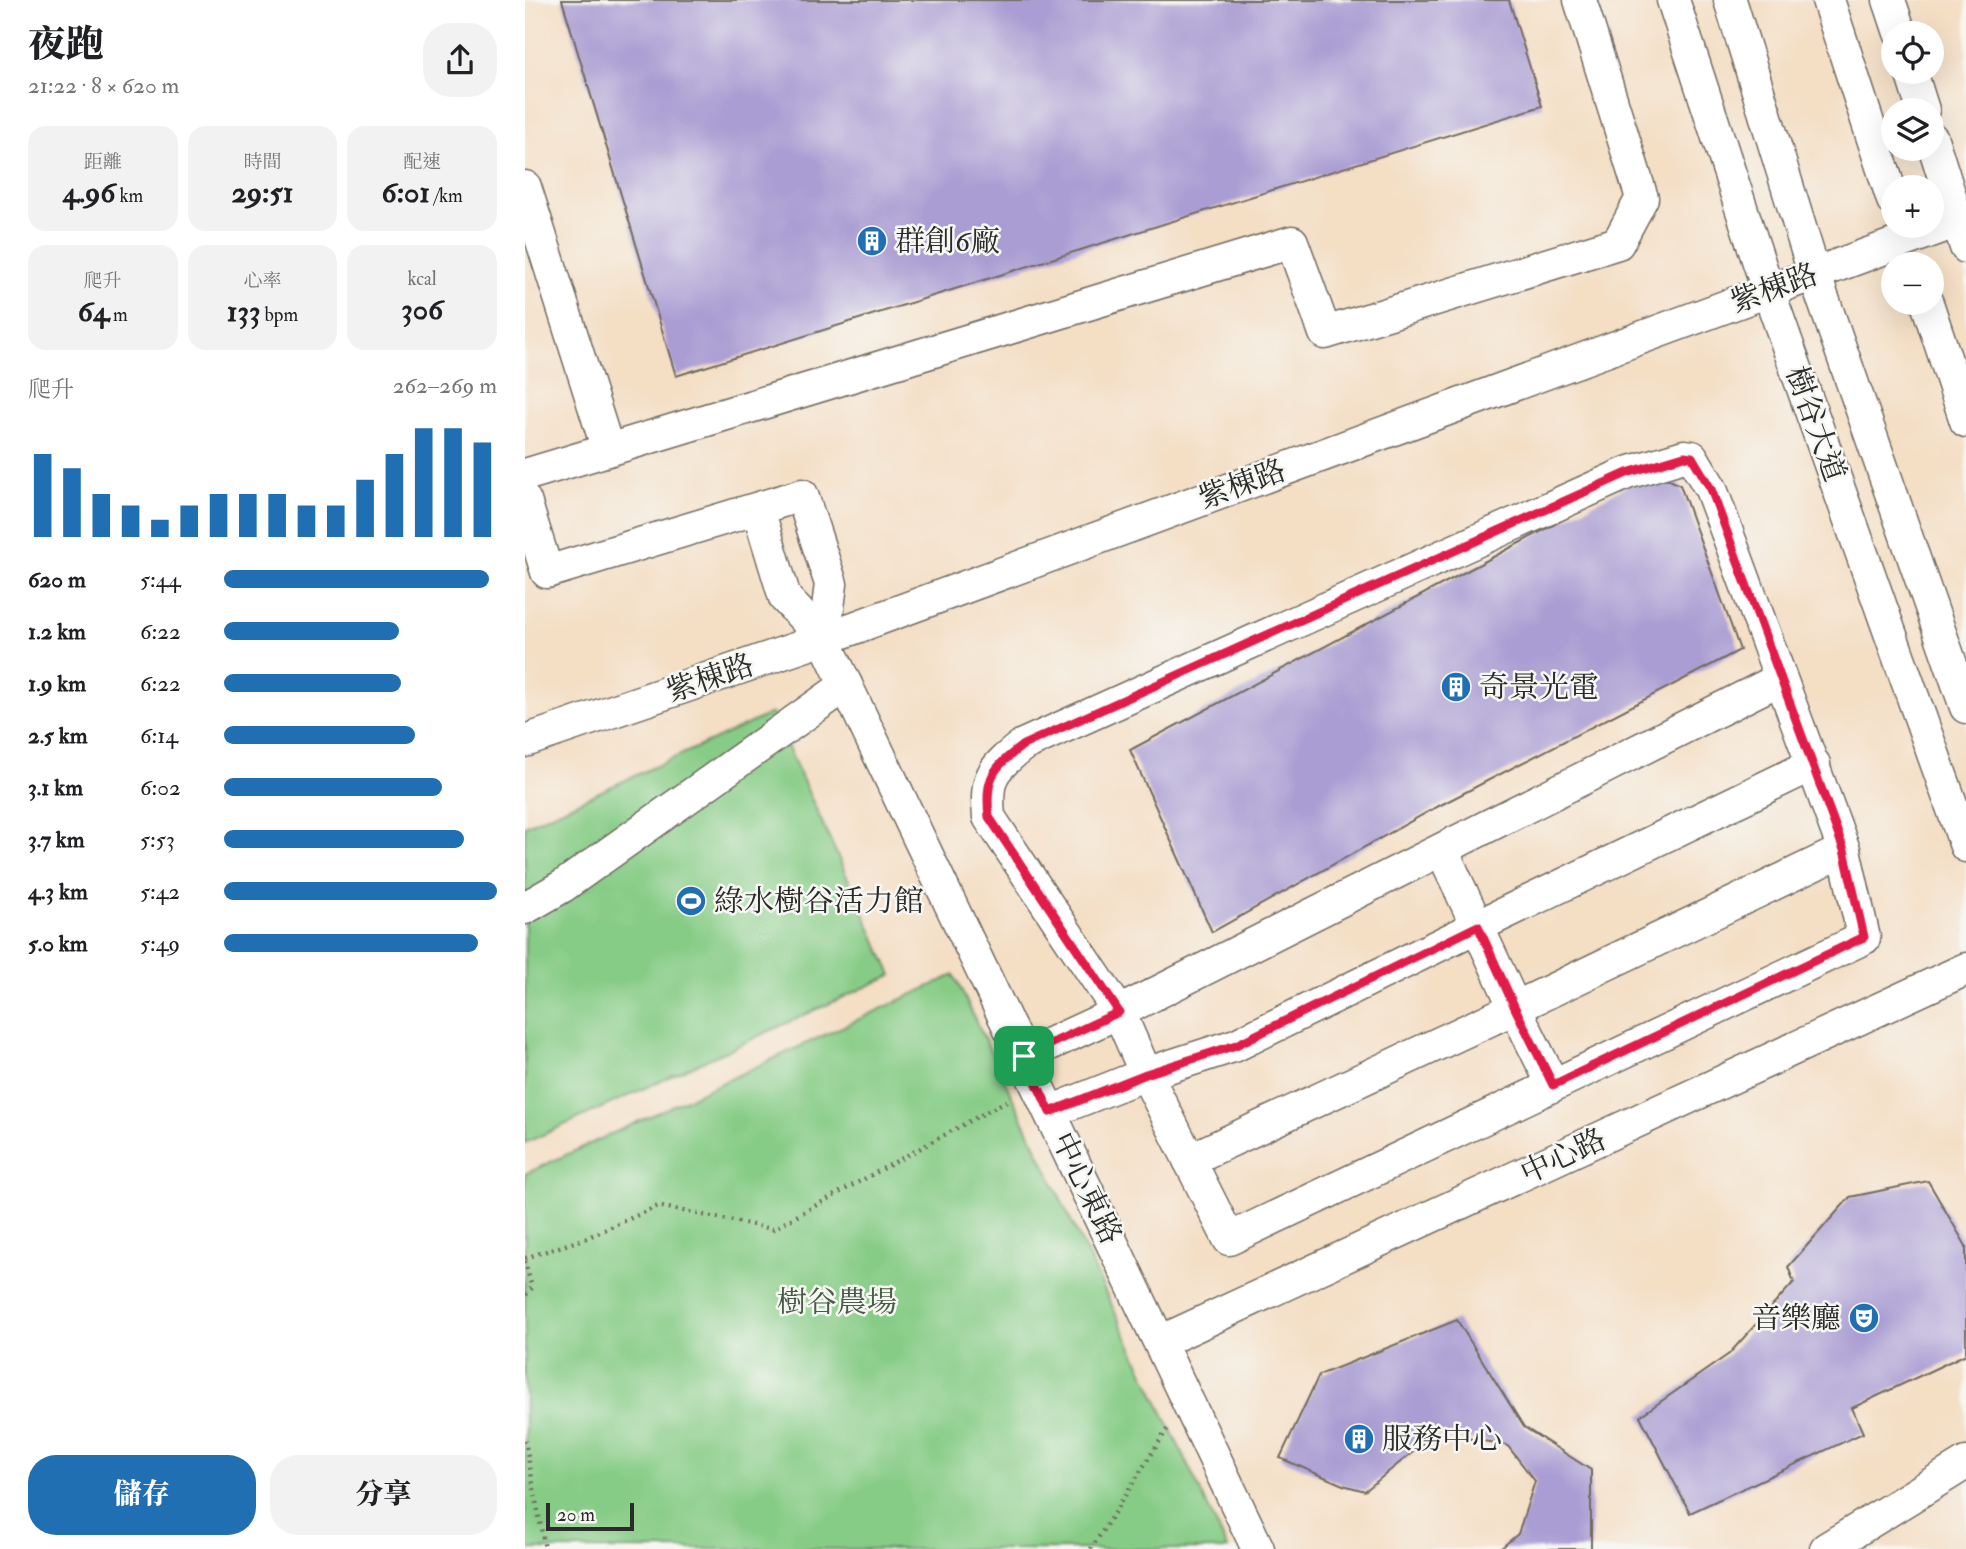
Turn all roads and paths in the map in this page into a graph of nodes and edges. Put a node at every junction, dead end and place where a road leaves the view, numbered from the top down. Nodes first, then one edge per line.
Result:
1 (1580, 0) edge
2 (1673, 0) edge
3 (1730, 0) edge
4 (1828, 0) edge
5 (1889, 0) edge
6 (1895, 21) edge
7 (1940, 161) edge
8 (1885, 175) edge
9 (525, 187) edge
10 (1963, 228) edge
11 (1908, 243) edge
12 (1814, 273) junction
13 (1768, 290) junction
14 (1931, 315) edge
15 (1966, 421) edge
16 (608, 450) junction
17 (525, 475) edge
18 (525, 501) edge
19 (758, 509) junction
20 (824, 639) junction
21 (1780, 679) junction
22 (846, 685) junction
23 (1966, 707) edge
24 (525, 741) edge
25 (1814, 764) junction
26 (1966, 846) edge
27 (1442, 850) junction
28 (1844, 850) junction
29 (525, 908) edge
30 (1478, 926) junction
31 (1966, 969) edge
32 (1515, 1008) junction
33 (1119, 1012) junction
34 (1024, 1056) junction
35 (1146, 1074) junction
36 (1553, 1085) junction
37 (1012, 1098) dead end
38 (1050, 1112) junction
39 (1189, 1160) junction
40 (525, 1259) edge
41 (525, 1296) edge
42 (1160, 1342) junction
43 (1186, 1398) junction
44 (525, 1440) edge
45 (1966, 1463) edge
46 (545, 1549) edge
47 (1091, 1549) edge
48 (1258, 1549) edge
49 (1826, 1549) edge

1 - 16 street
2 - 13 street, 樹谷大道
3 - 12 street, 樹谷大道
4 - 8 street
5 - 6 street
7 - 10 street
9 - 16 street
10 - 11 street, 紫棟路
11 - 12 street, 紫棟路
12 - 13 street, 紫棟路
12 - 23 street, 樹谷大道
13 - 20 street, 紫棟路
13 - 26 street, 樹谷大道
14 - 15 street
16 - 17 street
18 - 19 street
19 - 20 street
19 - 20 street
20 - 22 street, 中心東路
20 - 24 street, 紫棟路
21 - 25 street
21 - 27 street
21 - 33 street
22 - 29 street
22 - 34 street, 中心東路
25 - 28 street
25 - 30 street
27 - 30 street
27 - 33 street
28 - 32 street
28 - 36 street
30 - 32 street
30 - 35 street
31 - 42 street, 中心路
32 - 36 street
32 - 39 street
33 - 34 street
33 - 35 street
34 - 38 street, 中心東路
35 - 38 street
35 - 39 street
36 - 39 street
37 - 40 path
38 - 42 street, 中心東路
40 - 41 path
42 - 43 street, 中心東路
43 - 47 path
43 - 48 street, 中心東路
44 - 46 path
45 - 49 street

